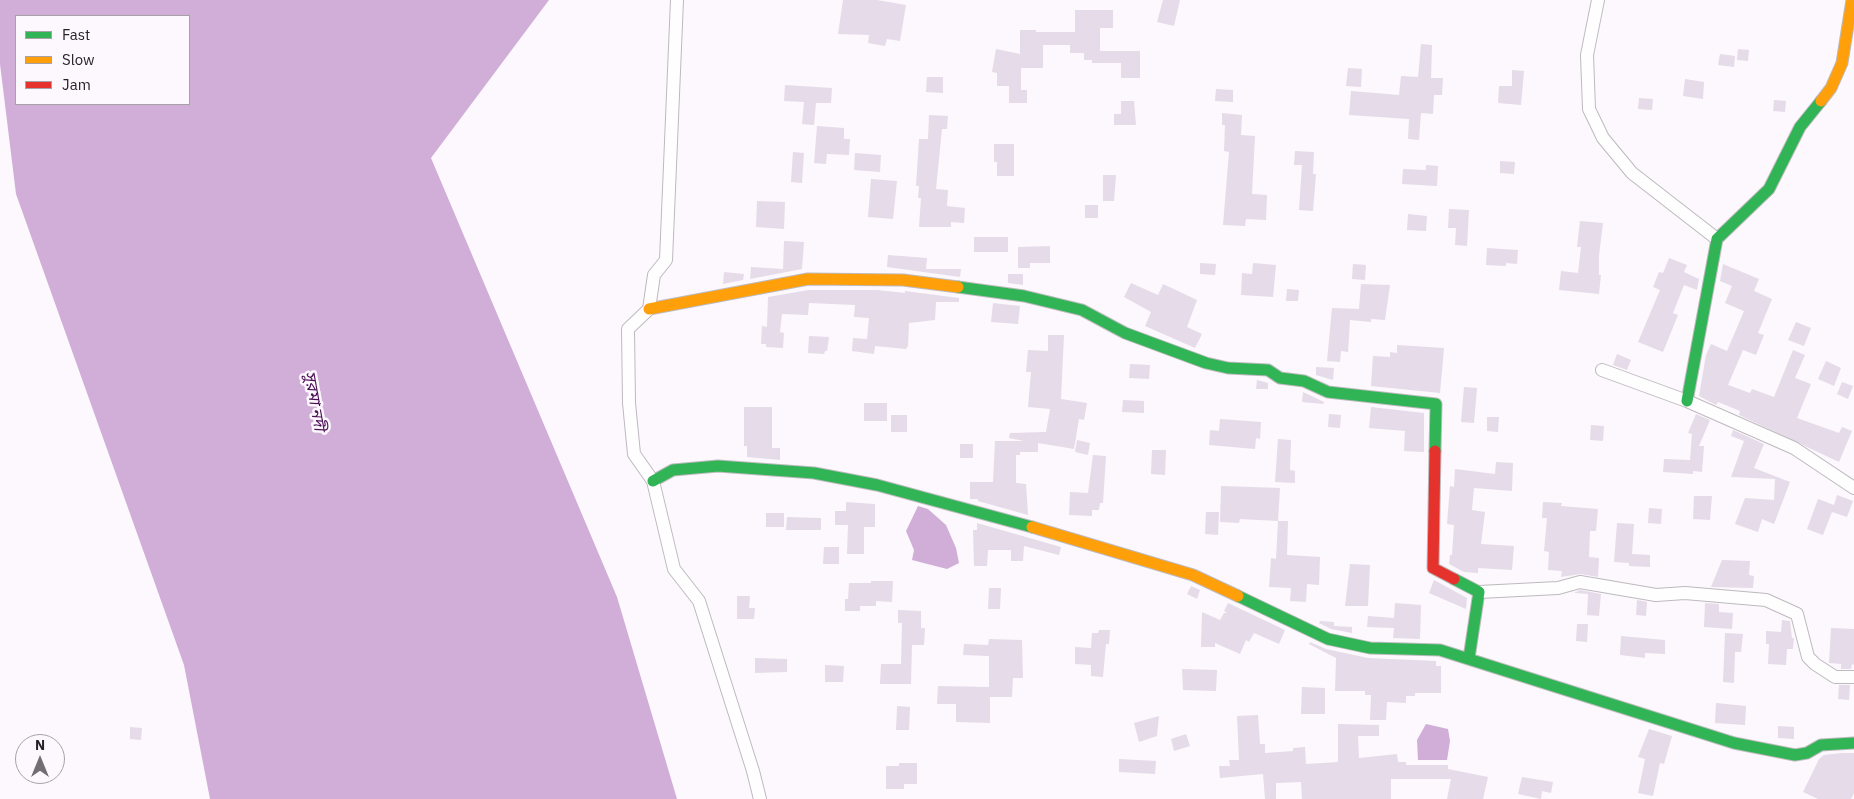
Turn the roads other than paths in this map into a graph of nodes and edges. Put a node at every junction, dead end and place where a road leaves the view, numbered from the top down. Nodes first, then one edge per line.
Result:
1 (678, 0) edge
2 (1598, 0) edge
3 (1852, 0) edge
4 (1717, 239) junction
5 (649, 309) junction
6 (1602, 370) dead end
7 (1687, 401) junction
8 (653, 481) junction
9 (1854, 488) edge
10 (1479, 592) junction
11 (1469, 658) junction
12 (1854, 677) edge
13 (1854, 743) edge
14 (760, 799) edge

1 - 5 street
2 - 4 street
3 - 4 street
4 - 7 street
5 - 8 street
5 - 10 street
6 - 7 street
7 - 9 street
8 - 11 street
8 - 14 street
10 - 11 street
10 - 12 street
11 - 13 street

